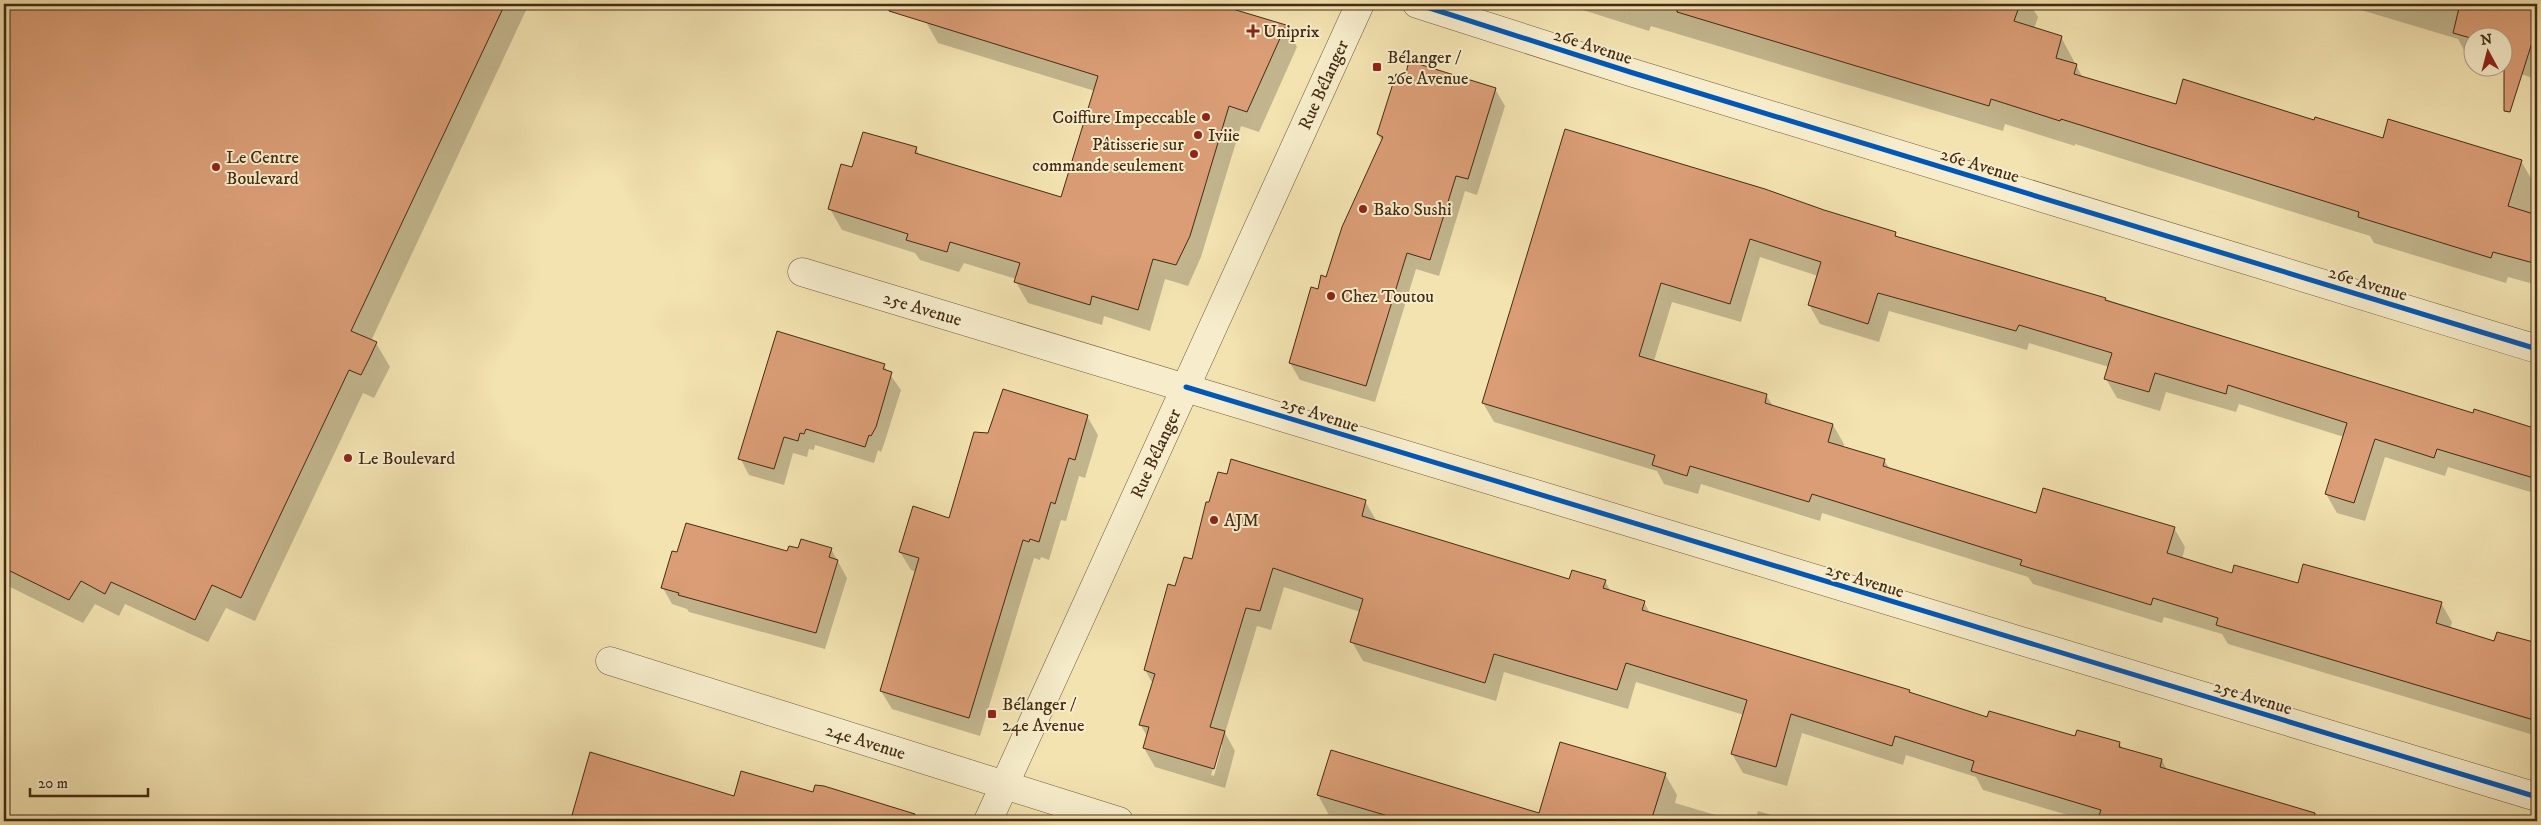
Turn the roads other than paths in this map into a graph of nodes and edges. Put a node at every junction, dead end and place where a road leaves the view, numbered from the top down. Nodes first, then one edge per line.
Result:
1 (1360, 4) edge
2 (1416, 4) edge
3 (802, 272) dead end
4 (2537, 349) edge
5 (1186, 387) junction
6 (610, 661) dead end
7 (1004, 787) junction
8 (2537, 797) edge
9 (988, 821) edge
10 (1119, 821) edge

1 - 5 street, Rue Bélanger
2 - 4 street, 26e Avenue
3 - 5 street, 25e Avenue
5 - 7 street, Rue Bélanger
5 - 8 street, 25e Avenue
6 - 7 street, 24e Avenue
7 - 9 street, Rue Bélanger
7 - 10 street, 24e Avenue

